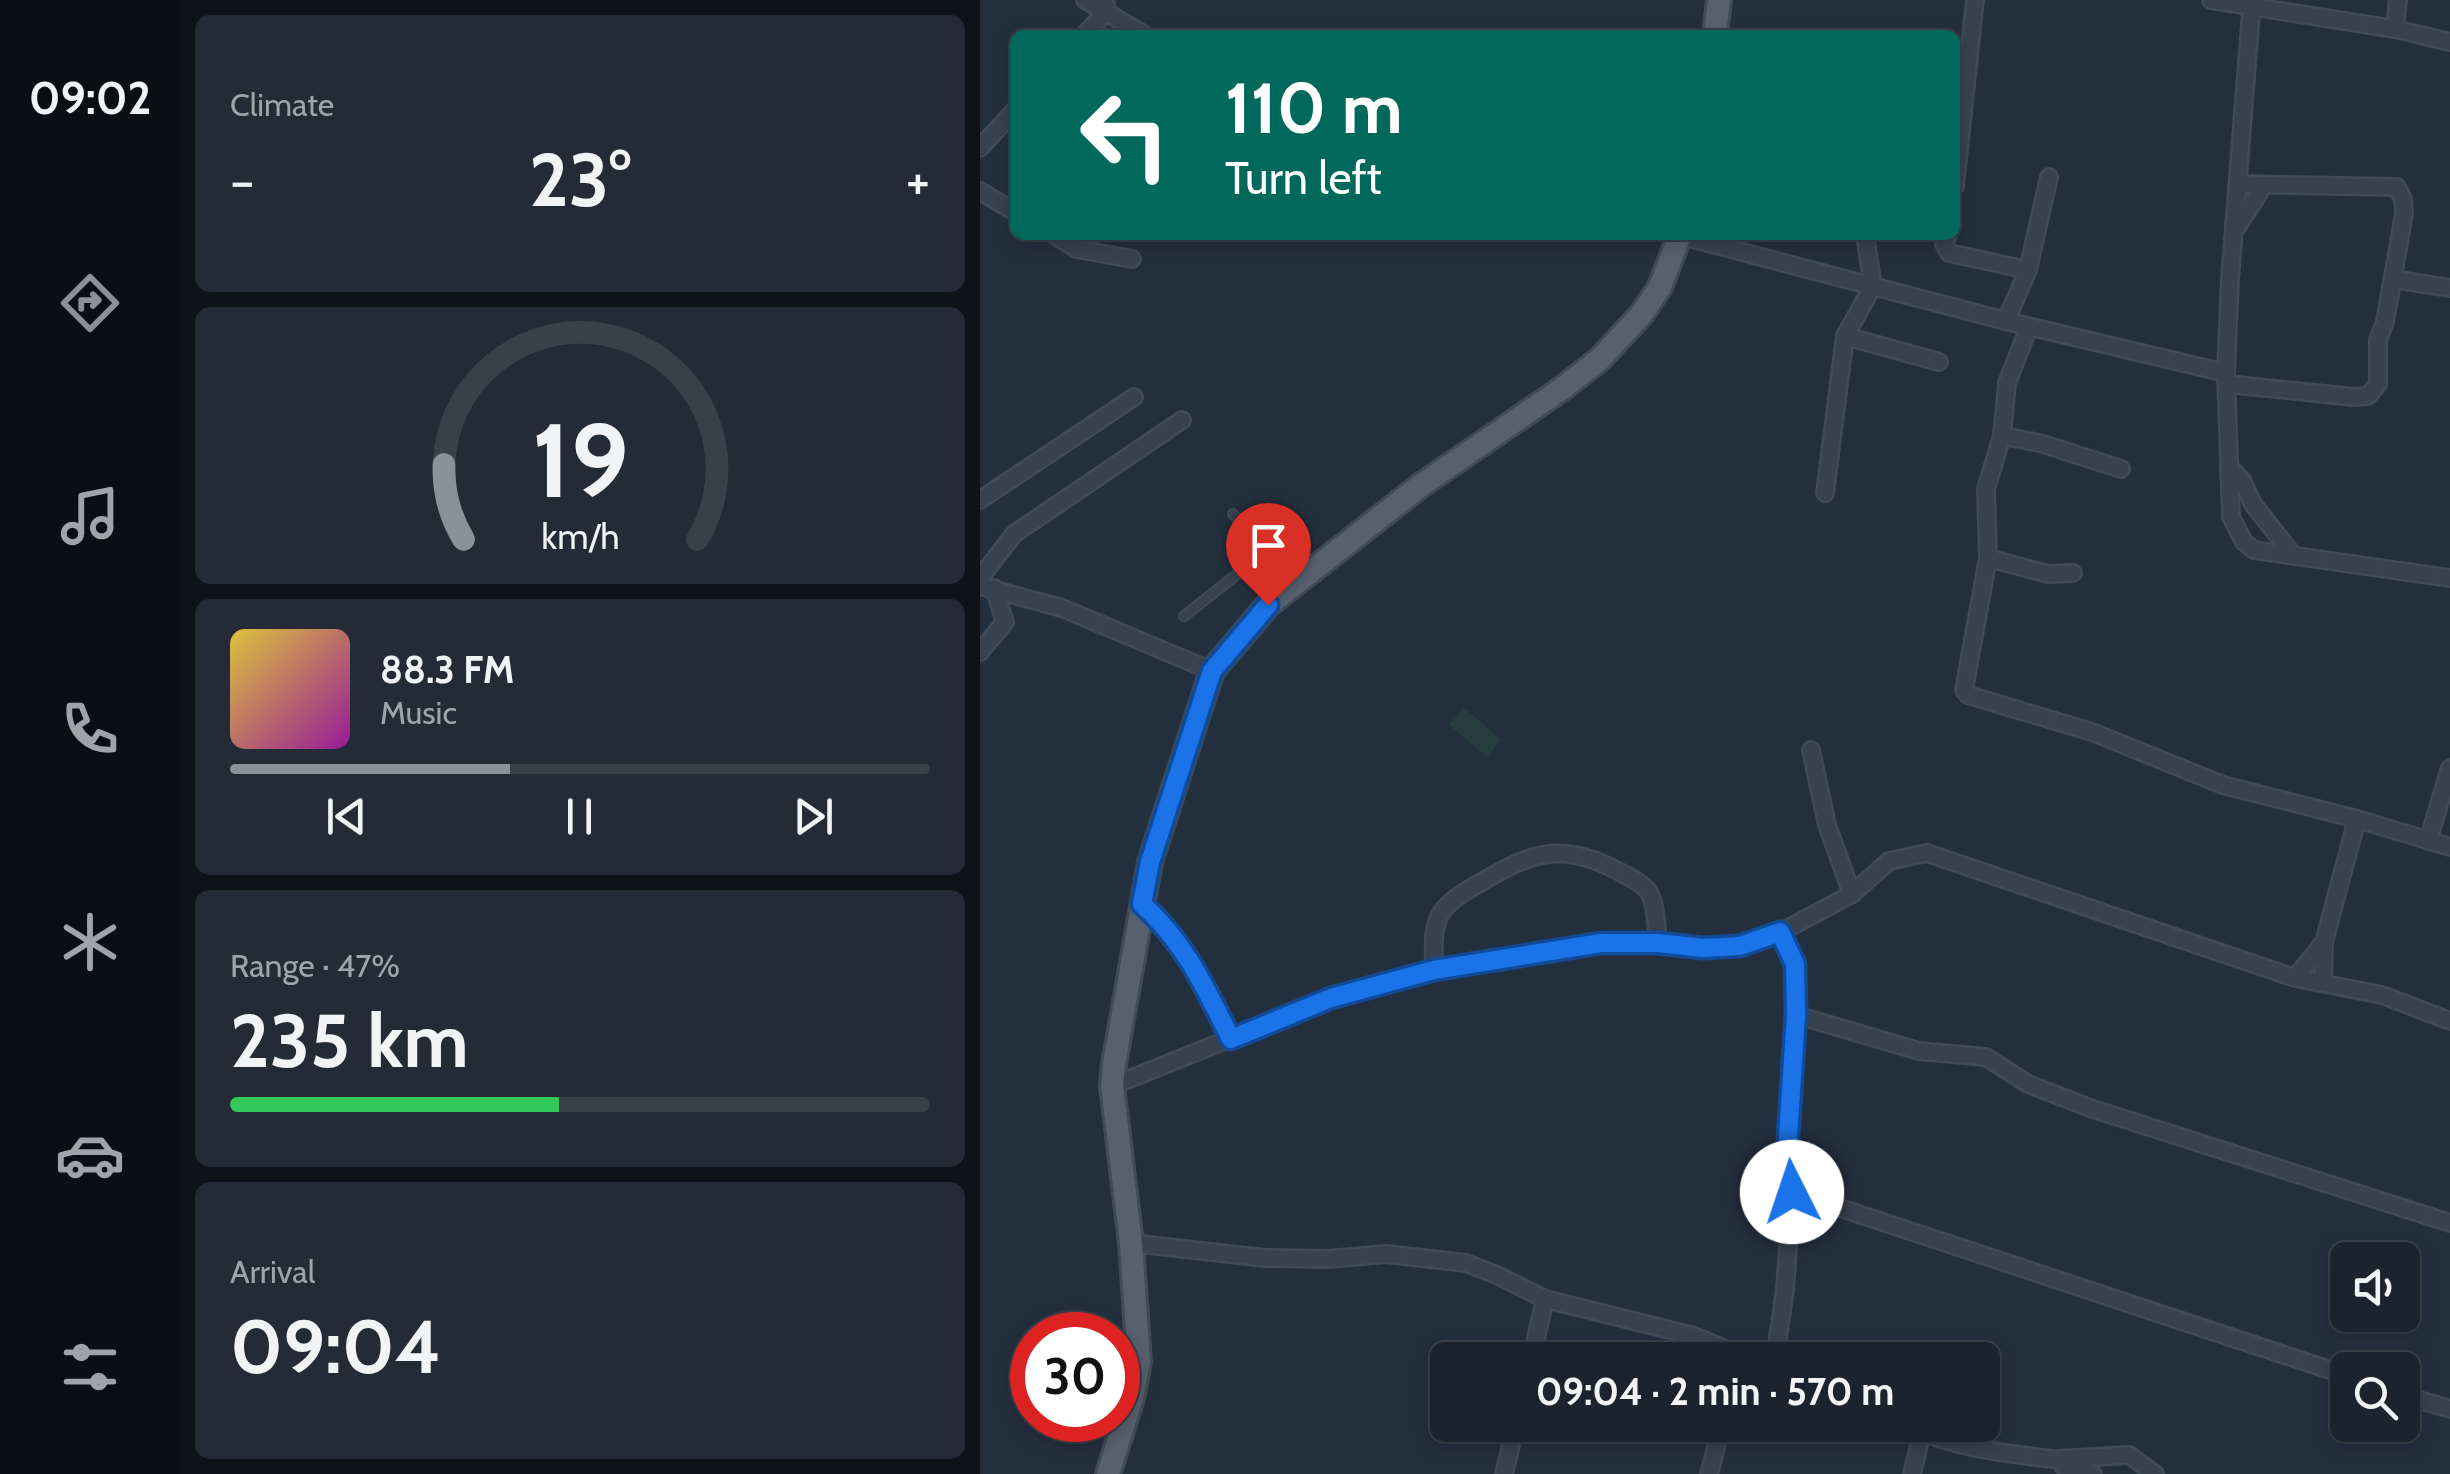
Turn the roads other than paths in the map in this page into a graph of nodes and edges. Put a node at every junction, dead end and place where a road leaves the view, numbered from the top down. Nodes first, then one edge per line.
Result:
1 (1085, 0) edge
2 (1719, 0) edge
3 (1975, 0) edge
4 (2211, 0) edge
5 (2398, 0) edge
6 (2252, 2) edge
7 (1106, 6) edge
8 (2395, 29) junction
9 (1088, 30) edge
10 (1137, 30) edge
11 (1716, 30) edge
12 (2450, 42) edge
13 (1010, 115) edge
14 (1960, 140) edge
15 (980, 148) edge
16 (2049, 177) dead end
17 (2238, 184) junction
18 (2264, 185) junction
19 (980, 190) edge
20 (1010, 209) edge
21 (2234, 231) junction
22 (1062, 240) edge
23 (1677, 240) edge
24 (1867, 240) edge
25 (1944, 240) edge
26 (1737, 243) edge
27 (1132, 259) dead end
28 (2028, 270) junction
29 (2393, 278) junction
30 (1872, 286) junction
31 (2450, 288) edge
32 (2006, 321) junction
33 (2029, 327) junction
34 (1845, 336) junction
35 (1939, 362) dead end
36 (2226, 378) junction
37 (1134, 397) dead end
38 (1182, 420) dead end
39 (2002, 436) junction
40 (2229, 467) junction
41 (2121, 468) dead end
42 (2230, 492) junction
43 (1825, 493) dead end
44 (980, 500) edge
45 (2253, 504) junction
46 (1233, 514) dead end
47 (1268, 550) junction
48 (2294, 556) junction
49 (1988, 558) junction
50 (2072, 573) dead end
51 (980, 578) edge
52 (2450, 578) edge
53 (1297, 583) junction
54 (987, 587) edge
55 (1184, 616) dead end
56 (980, 652) edge
57 (1212, 671) junction
58 (1811, 750) dead end
59 (2450, 768) edge
60 (2357, 819) junction
61 (2428, 841) junction
62 (2450, 848) edge
63 (1852, 894) junction
64 (1142, 904) junction
65 (1780, 932) junction
66 (2324, 942) junction
67 (1658, 943) junction
68 (1434, 970) junction
69 (2295, 978) junction
70 (2324, 983) junction
71 (1796, 1015) junction
72 (2450, 1020) edge
73 (1231, 1039) junction
74 (1112, 1086) junction
75 (1792, 1192) junction
76 (2450, 1224) edge
77 (1130, 1243) junction
78 (1546, 1299) junction
79 (1535, 1342) edge
80 (1708, 1342) edge
81 (1778, 1342) edge
82 (2330, 1370) edge
83 (2420, 1400) edge
84 (2450, 1409) edge
85 (1512, 1442) edge
86 (1717, 1442) edge
87 (1920, 1442) edge
88 (1958, 1442) edge
89 (1992, 1442) edge
90 (2045, 1460) junction
91 (2069, 1471) edge
92 (1108, 1474) edge
93 (1504, 1474) edge
94 (1708, 1474) edge
95 (1912, 1474) edge
96 (2093, 1474) edge
97 (2155, 1474) edge

1 - 7 street
2 - 11 main road
3 - 14 street
4 - 6 street
5 - 8 street
6 - 8 street
6 - 17 street
7 - 9 street
7 - 10 street
8 - 12 street
13 - 15 street
16 - 28 street
17 - 18 street
17 - 21 street
18 - 21 street
18 - 29 street
19 - 20 street
21 - 36 street
22 - 27 street
23 - 53 main road
24 - 30 street
25 - 28 street
26 - 30 street
28 - 32 street
29 - 31 street
29 - 36 street
30 - 32 street
30 - 34 street
32 - 33 street
33 - 36 street
33 - 39 street
34 - 35 street
34 - 43 street
36 - 40 street
37 - 44 street
38 - 51 street
39 - 41 street
39 - 49 street
40 - 42 street
40 - 45 street
42 - 45 street
42 - 48 street
45 - 48 street
46 - 47 lane
47 - 53 lane
47 - 55 lane
48 - 52 street
49 - 50 street
49 - 60 street
53 - 57 main road
54 - 56 street
54 - 57 street
57 - 64 main road
58 - 63 street
59 - 61 street
60 - 61 street
60 - 66 street
61 - 62 street
63 - 65 street
63 - 69 street
64 - 73 street
64 - 74 main road
65 - 67 street
65 - 71 street
66 - 69 street
66 - 70 street
67 - 68 street
67 - 68 street
68 - 73 street
69 - 70 street
70 - 72 street
71 - 75 street
71 - 76 street
73 - 74 street
74 - 77 main road
75 - 81 street
75 - 82 street
77 - 78 street
77 - 92 main road
78 - 79 street
78 - 80 street
83 - 84 street
85 - 93 street
86 - 94 street
87 - 95 street
88 - 91 street
89 - 90 street
90 - 91 street
90 - 97 street
91 - 96 street

